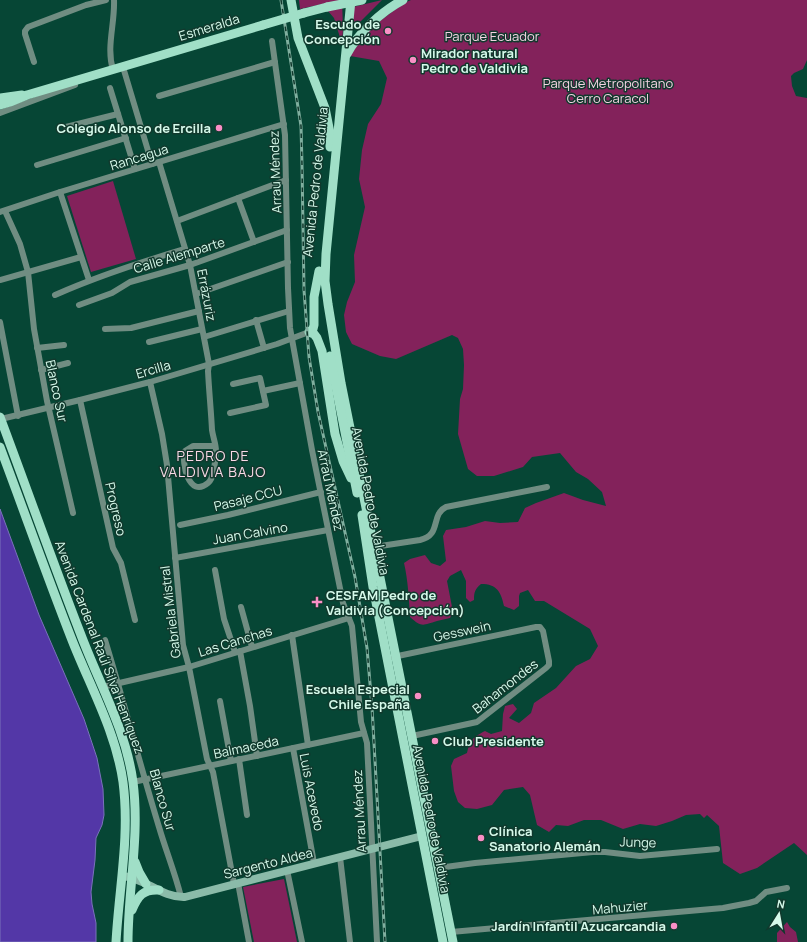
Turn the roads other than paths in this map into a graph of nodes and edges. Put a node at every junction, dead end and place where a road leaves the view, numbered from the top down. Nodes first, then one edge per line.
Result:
1 (106, 0) edge
2 (114, 0) edge
3 (291, 0) edge
4 (346, 0) edge
5 (351, 0) edge
6 (362, 0) edge
7 (403, 0) edge
8 (272, 41) dead end
9 (342, 59) junction
10 (34, 62) dead end
11 (275, 62) junction
12 (123, 67) junction
13 (113, 70) junction
14 (98, 74) junction
15 (110, 88) dead end
16 (27, 94) junction
17 (159, 96) dead end
18 (0, 98) edge
19 (0, 105) edge
20 (0, 113) edge
21 (118, 114) junction
22 (284, 124) junction
23 (66, 127) dead end
24 (126, 138) junction
25 (330, 147) junction
26 (160, 162) junction
27 (37, 164) dead end
28 (152, 164) junction
29 (135, 169) junction
30 (286, 180) junction
31 (60, 192) junction
32 (238, 198) junction
33 (3, 212) edge
34 (177, 221) junction
35 (287, 230) junction
36 (254, 242) junction
37 (185, 249) junction
38 (81, 257) junction
39 (288, 262) junction
40 (190, 265) junction
41 (319, 271) junction
42 (28, 272) junction
43 (0, 280) edge
44 (90, 280) junction
45 (196, 294) junction
46 (55, 295) dead end
47 (79, 305) dead end
48 (199, 311) junction
49 (289, 311) junction
50 (256, 320) junction
51 (0, 322) edge
52 (105, 329) dead end
53 (202, 329) junction
54 (309, 332) junction
55 (204, 337) junction
56 (292, 339) junction
57 (149, 342) dead end
58 (64, 345) dead end
59 (37, 348) junction
60 (264, 348) junction
61 (68, 363) dead end
62 (209, 364) junction
63 (41, 370) junction
64 (150, 382) junction
65 (300, 383) junction
66 (233, 384) dead end
67 (335, 384) junction
68 (263, 391) junction
69 (80, 400) junction
70 (49, 408) junction
71 (230, 413) dead end
72 (18, 416) junction
73 (0, 418) edge
74 (333, 423) junction
75 (338, 445) junction
76 (215, 446) junction
77 (0, 447) edge
78 (352, 451) junction
79 (356, 487) junction
80 (547, 487) dead end
81 (321, 492) junction
82 (73, 513) dead end
83 (180, 525) dead end
84 (328, 530) junction
85 (374, 547) junction
86 (175, 558) junction
87 (215, 570) dead end
88 (241, 607) dead end
89 (349, 618) junction
90 (135, 620) dead end
91 (540, 628) joint
92 (292, 635) junction
93 (105, 640) dead end
94 (252, 647) junction
95 (237, 652) junction
96 (392, 657) junction
97 (189, 666) junction
98 (119, 684) junction
99 (102, 687) junction
100 (220, 701) dead end
101 (364, 733) junction
102 (412, 736) junction
103 (308, 745) junction
104 (293, 748) junction
105 (256, 756) junction
106 (239, 760) junction
107 (231, 761) junction
108 (210, 766) junction
109 (146, 779) junction
110 (133, 782) junction
111 (247, 815) dead end
112 (430, 828) junction
113 (422, 836) junction
114 (433, 842) junction
115 (372, 849) junction
116 (717, 849) dead end
117 (134, 857) junction
118 (340, 857) junction
119 (314, 864) junction
120 (438, 868) junction
121 (288, 870) junction
122 (430, 875) junction
123 (123, 876) junction
124 (132, 877) junction
125 (236, 883) junction
126 (146, 884) junction
127 (788, 888) dead end
128 (159, 890) junction
129 (181, 897) junction
130 (129, 916) junction
131 (440, 928) junction
132 (451, 932) junction
133 (116, 942) edge
134 (128, 942) edge
135 (249, 942) edge
136 (302, 942) edge
137 (350, 942) edge
138 (377, 942) edge
139 (443, 942) edge
140 (453, 942) edge

1 - 10 street
2 - 13 street
3 - 25 main road
4 - 9 main road
5 - 9 main road
6 - 12 main road, Esmeralda, bridge
7 - 9 main road
8 - 11 street, Arrau Méndez
9 - 25 main road, Avenida Pedro de Valdivia
9 - 78 main road, Avenida Pedro de Valdivia
11 - 17 street
11 - 22 street, Arrau Méndez
12 - 13 main road, Esmeralda
12 - 28 street
13 - 14 main road, Esmeralda
14 - 16 main road, Esmeralda
14 - 20 street, Esmeralda
15 - 21 street
16 - 18 main road
16 - 19 main road, Esmeralda
21 - 23 street
21 - 24 street
22 - 26 street, Rancagua
22 - 30 street, Arrau Méndez
24 - 27 street
24 - 29 street
25 - 41 main road, Avenida Pedro de Valdivia
26 - 28 street, Rancagua
26 - 34 street, Errázuriz
28 - 29 street, Rancagua
29 - 31 street, Rancagua
30 - 32 street
30 - 35 street, Arrau Méndez
31 - 33 street, Rancagua
31 - 38 street
32 - 34 street
32 - 36 street
33 - 42 street, Blanco Sur
34 - 37 street, Errázuriz
35 - 36 street, Calle Alemparte
35 - 39 street, Arrau Méndez
36 - 40 street, Calle Alemparte
37 - 40 street, Errázuriz
37 - 44 street
38 - 42 street
38 - 44 street
39 - 45 street
39 - 49 street, Arrau Méndez
40 - 45 street, Errázuriz
40 - 47 street, Calle Alemparte
41 - 54 main road
41 - 67 main road, Avenida Pedro de Valdivia
42 - 43 street
42 - 59 street, Blanco Sur
44 - 46 street
45 - 48 street, Errázuriz
48 - 52 street
48 - 53 street, Errázuriz
49 - 50 street
49 - 56 street, Arrau Méndez
50 - 55 street
50 - 60 street
51 - 72 street
53 - 55 street, Errázuriz
53 - 57 street
54 - 56 street, Ercilla
54 - 74 main road
55 - 62 street, Errázuriz
56 - 60 street, Ercilla
56 - 65 street, Arrau Méndez
58 - 59 street
59 - 63 street, Blanco Sur
60 - 62 street, Ercilla
61 - 63 street
62 - 64 street, Ercilla
62 - 76 street, Errázuriz
63 - 70 street, Blanco Sur
64 - 69 street, Ercilla
64 - 86 street, Gabriela Mistral
65 - 68 street
65 - 81 street, Arrau Méndez
66 - 68 street
67 - 74 main road
67 - 78 main road, Avenida Pedro de Valdivia
68 - 71 street
69 - 70 street, Ercilla
69 - 90 street, Progreso
70 - 72 street, Ercilla
70 - 82 street, Blanco Sur
72 - 73 street, Ercilla
73 - 99 main road, Avenida Cardenal Raúl Silva Henríquez
74 - 75 main road
75 - 78 main road
75 - 79 main road
76 - 76 street, Errázuriz
77 - 123 main road, Avenida Cardenal Raúl Silva Henríquez
78 - 79 main road, Avenida Pedro de Valdivia
78 - 85 main road, Avenida Pedro de Valdivia
79 - 96 main road, Avenida Pedro de Valdivia
80 - 85 street
81 - 83 street, Pasaje CCU
81 - 84 street, Arrau Méndez
84 - 86 street, Juan Calvino
84 - 89 street, Arrau Méndez
85 - 96 main road, Avenida Pedro de Valdivia
86 - 97 street, Gabriela Mistral
87 - 95 street
88 - 94 street
89 - 92 street, Las Canchas
89 - 101 street, Arrau Méndez
91 - 96 street, Gesswein
91 - 102 street, Bahamondes
92 - 94 street, Las Canchas
92 - 103 street, Luis Acevedo
93 - 98 street, Blanco Sur
94 - 95 street, Las Canchas
95 - 97 street, Las Canchas
95 - 105 street
96 - 102 main road, Avenida Pedro de Valdivia
96 - 113 main road, Avenida Pedro de Valdivia
97 - 98 street, Las Canchas
97 - 108 street, Gabriela Mistral
98 - 99 street, Las Canchas
98 - 109 street, Blanco Sur
99 - 110 main road, Avenida Cardenal Raúl Silva Henríquez
100 - 107 street
101 - 103 street, Balmaceda
101 - 115 street, Arrau Méndez
102 - 112 main road, Avenida Pedro de Valdivia
103 - 104 street, Balmaceda
104 - 105 street, Balmaceda
104 - 119 street, Luis Acevedo
105 - 106 street, Balmaceda
106 - 107 street, Balmaceda
106 - 111 street
107 - 108 street, Balmaceda
108 - 109 street, Balmaceda
108 - 125 street, Gabriela Mistral
109 - 110 street, Balmaceda
109 - 129 street, Blanco Sur
110 - 117 main road, Avenida Cardenal Raúl Silva Henríquez
112 - 113 main road
112 - 114 main road, Avenida Pedro de Valdivia
113 - 114 main road
113 - 115 street, Sargento Aldea
113 - 122 main road, Avenida Pedro de Valdivia
114 - 120 main road, Avenida Pedro de Valdivia
115 - 118 street, Sargento Aldea
115 - 138 street, Arrau Méndez
116 - 120 street, Junge
117 - 124 main road, Avenida Cardenal Raúl Silva Henríquez
117 - 126 main road
118 - 119 street, Sargento Aldea
118 - 137 street
119 - 121 street, Sargento Aldea
120 - 122 main road
120 - 132 main road, Avenida Pedro de Valdivia
121 - 125 street, Sargento Aldea
121 - 136 street
122 - 131 main road, Avenida Pedro de Valdivia
123 - 124 street
123 - 133 main road, Avenida Cardenal Raúl Silva Henríquez
124 - 126 street
124 - 130 main road, Avenida Cardenal Raúl Silva Henríquez
125 - 129 street, Sargento Aldea
125 - 135 street, Gabriela Mistral
126 - 128 street
127 - 132 street, Mahuzier
128 - 129 street
128 - 130 main road
130 - 134 main road, Avenida Cardenal Raúl Silva Henríquez
131 - 132 main road
131 - 139 main road, Avenida Pedro de Valdivia
132 - 140 main road, Avenida Pedro de Valdivia

